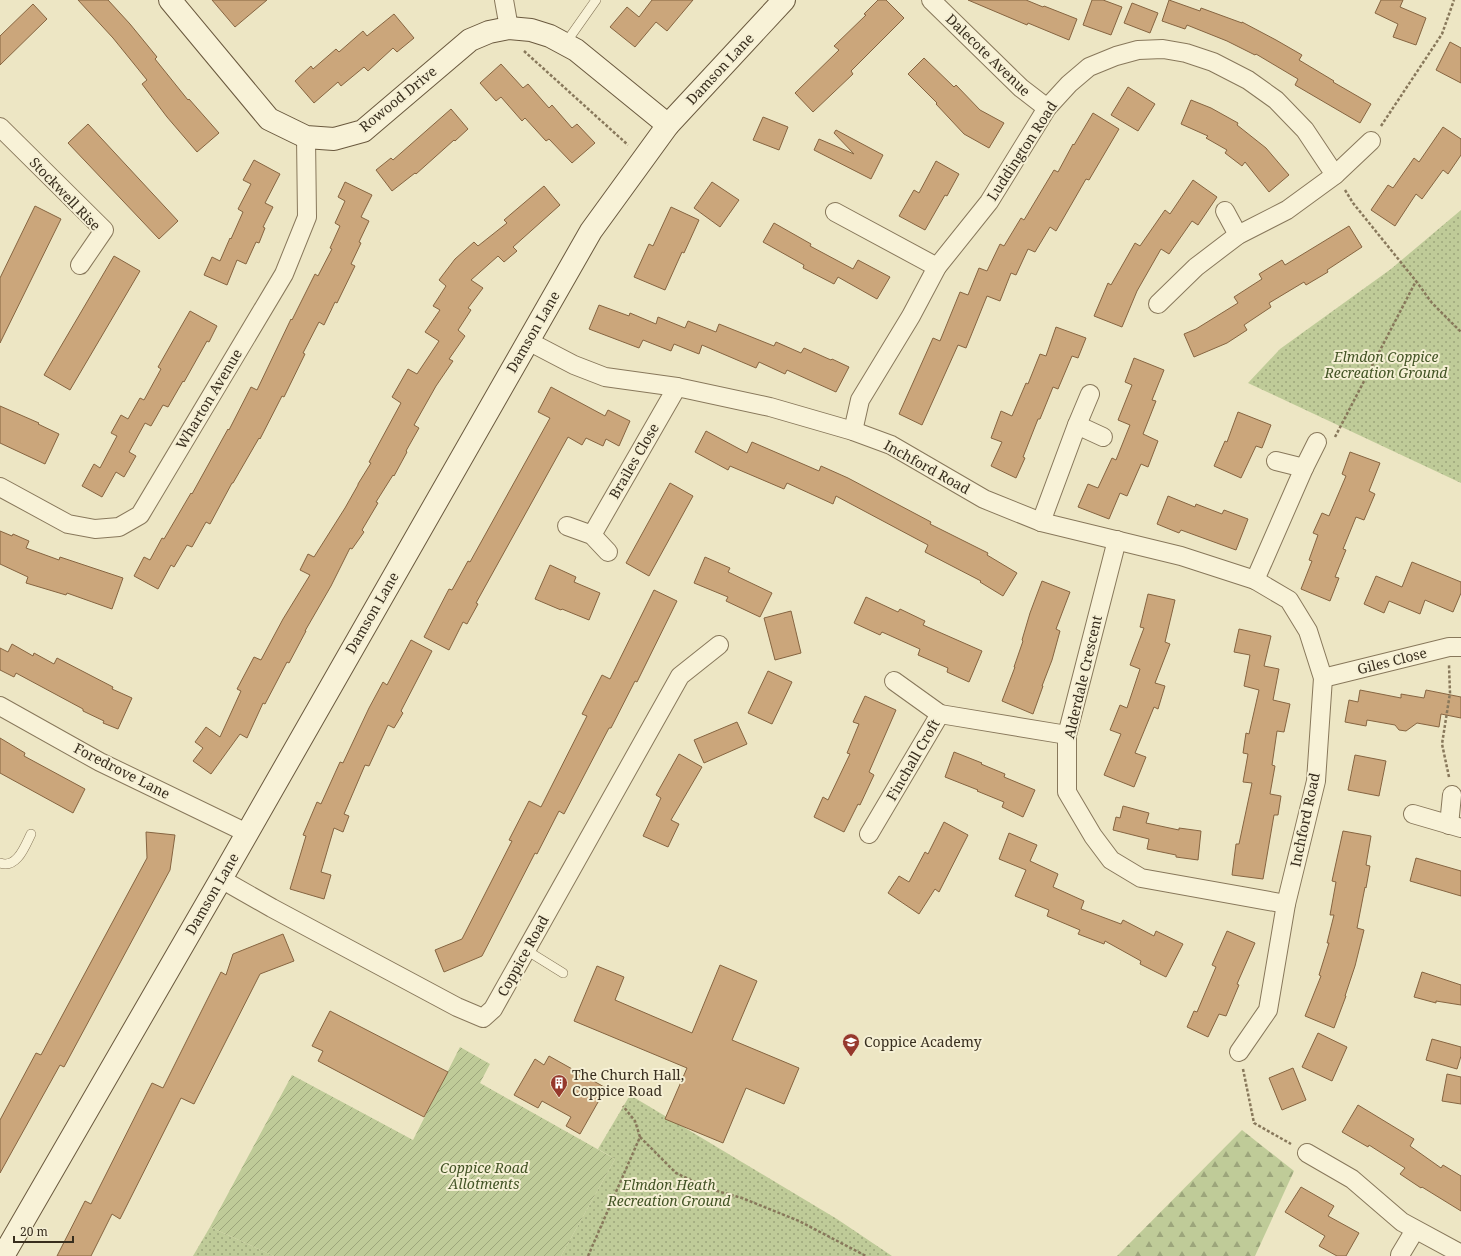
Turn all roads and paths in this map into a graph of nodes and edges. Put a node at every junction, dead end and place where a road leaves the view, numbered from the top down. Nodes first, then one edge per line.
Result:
1 (170, 0) edge
2 (504, 0) edge
3 (596, 0) edge
4 (784, 0) edge
5 (931, 0) edge
6 (1454, 0) edge
7 (509, 28) junction
8 (565, 44) junction
9 (524, 51) dead end
10 (1047, 108) junction
11 (668, 125) junction
12 (1, 132) edge
13 (306, 137) junction
14 (1371, 142) joint
15 (643, 159) junction
16 (1335, 175) junction
17 (1225, 211) dead end
18 (835, 212) dead end
19 (1238, 235) junction
20 (80, 265) dead end
21 (937, 267) junction
22 (1416, 281) junction
23 (1158, 304) dead end
24 (1461, 332) edge
25 (528, 341) junction
26 (677, 387) junction
27 (1090, 394) dead end
28 (1077, 425) junction
29 (853, 431) junction
30 (1103, 437) dead end
31 (1317, 442) joint
32 (1276, 461) dead end
33 (1304, 468) junction
34 (0, 487) edge
35 (1041, 522) junction
36 (567, 526) dead end
37 (592, 534) junction
38 (1116, 540) junction
39 (608, 552) dead end
40 (1255, 580) junction
41 (719, 646) dead end
42 (1455, 647) edge
43 (1323, 678) junction
44 (894, 681) dead end
45 (0, 706) edge
46 (940, 714) junction
47 (1067, 735) junction
48 (1452, 795) joint
49 (1413, 814) dead end
50 (1455, 826) edge
51 (247, 833) junction
52 (31, 834) dead end
53 (869, 834) dead end
54 (0, 863) edge
55 (221, 879) junction
56 (1286, 904) junction
57 (526, 950) junction
58 (563, 973) dead end
59 (1239, 1052) joint
60 (623, 1106) dead end
61 (640, 1137) junction
62 (1307, 1153) joint
63 (1415, 1230) junction
64 (1461, 1254) edge
65 (1400, 1255) edge
66 (3, 1256) edge
67 (588, 1256) edge
68 (866, 1256) edge

1 - 13 street, Rowood Drive
2 - 7 street
3 - 8 lane
4 - 11 street, Damson Lane
5 - 10 street, Dalecote Avenue
6 - 14 path
7 - 8 street, Rowood Drive
7 - 13 street, Rowood Drive
8 - 11 street, Rowood Drive
9 - 15 path
10 - 16 street, Luddington Road
10 - 21 street, Luddington Road
11 - 15 street, Damson Lane
12 - 20 street, Stockwell Rise
13 - 34 street, Wharton Avenue
14 - 16 street
15 - 25 street, Damson Lane
16 - 19 street
16 - 22 path
17 - 19 street
18 - 21 street
19 - 23 street
21 - 29 street, Luddington Road
22 - 24 path
22 - 31 path
25 - 26 street, Inchford Road
25 - 51 street, Damson Lane
26 - 29 street, Inchford Road
26 - 37 street, Brailes Close
27 - 28 street
28 - 30 street
28 - 35 street
29 - 35 street, Inchford Road
31 - 33 street
32 - 33 street
33 - 40 street
35 - 38 street, Inchford Road
36 - 37 street
37 - 39 street
38 - 40 street, Inchford Road
38 - 47 street, Alderdale Crescent
40 - 43 street, Inchford Road
41 - 57 street, Coppice Road
42 - 43 street, Giles Close
42 - 48 path
43 - 56 street, Inchford Road
44 - 46 street
45 - 51 street, Foredrove Lane
46 - 47 street, Finchall Croft
46 - 53 street, Finchall Croft
47 - 56 street, Alderdale Crescent
48 - 50 street
49 - 50 street
51 - 55 street, Damson Lane
52 - 54 lane
55 - 57 street, Coppice Road
55 - 66 street, Damson Lane
56 - 59 street, Inchford Road
57 - 58 lane
59 - 62 path
60 - 61 path
61 - 67 path
61 - 68 path
62 - 63 street
63 - 64 street
63 - 65 street

